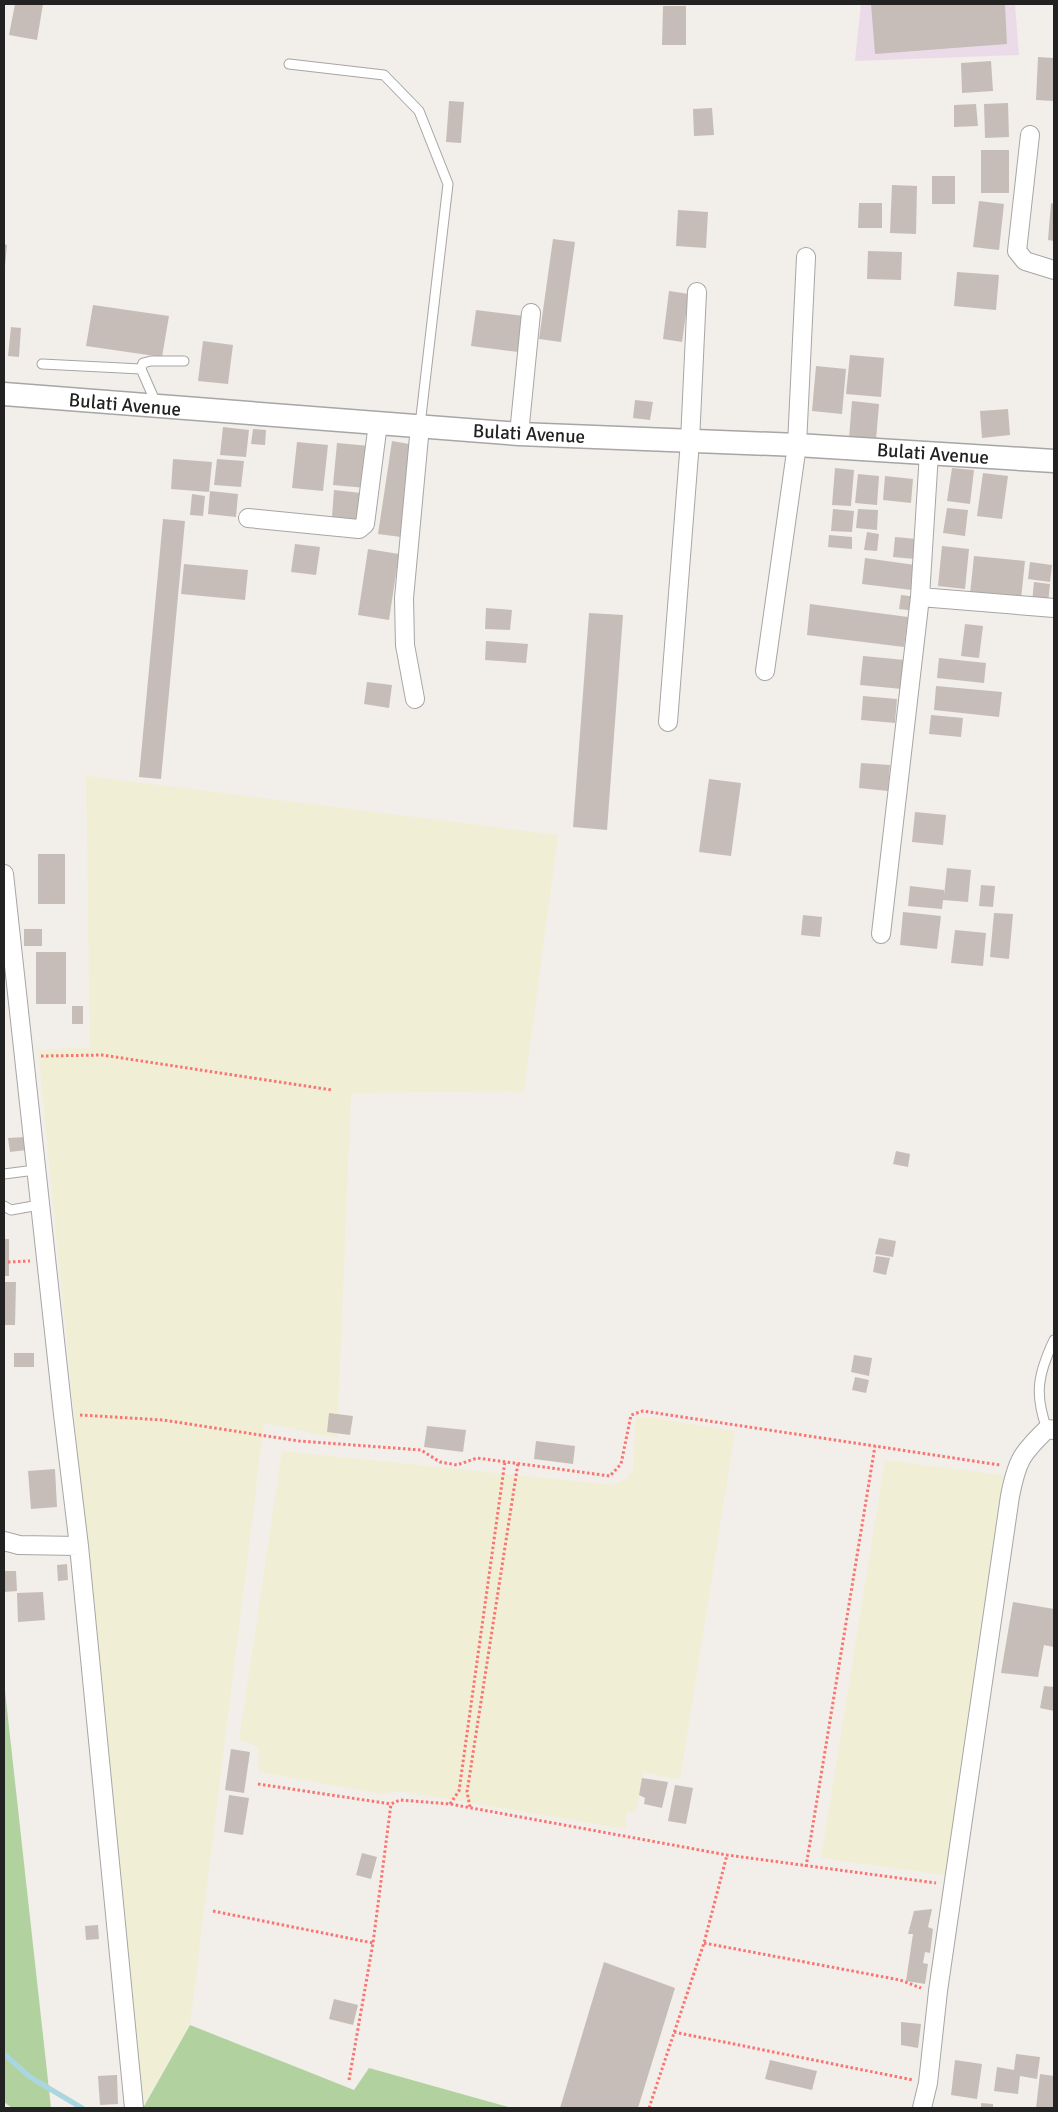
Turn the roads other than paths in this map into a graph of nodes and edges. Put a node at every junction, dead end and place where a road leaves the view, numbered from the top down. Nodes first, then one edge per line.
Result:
1 (288, 64) dead end
2 (1030, 135) dead end
3 (806, 256) dead end
4 (1054, 270) edge
5 (698, 292) dead end
6 (531, 313) dead end
7 (184, 361) dead end
8 (42, 364) dead end
9 (141, 369) junction
10 (4, 394) edge
11 (158, 407) junction
12 (378, 423) junction
13 (420, 426) junction
14 (519, 434) junction
15 (690, 441) junction
16 (797, 445) junction
17 (929, 453) junction
18 (1054, 461) edge
19 (248, 518) dead end
20 (920, 597) junction
21 (1054, 608) edge
22 (765, 670) dead end
23 (415, 699) dead end
24 (668, 722) dead end
25 (4, 874) edge
26 (881, 934) dead end
27 (35, 1170) junction
28 (4, 1174) edge
29 (39, 1205) junction
30 (4, 1206) edge
31 (1054, 1340) edge
32 (1050, 1430) edge
33 (4, 1540) edge
34 (79, 1546) junction
35 (134, 2108) edge
36 (922, 2108) edge

1 - 13 lane
2 - 4 street
3 - 16 street
5 - 15 street
6 - 14 street
7 - 9 lane
8 - 9 lane
9 - 11 lane
10 - 11 street, Bulati Avenue
11 - 12 street, Bulati Avenue
12 - 13 street, Bulati Avenue
12 - 19 street
13 - 14 street, Bulati Avenue
13 - 23 street
14 - 15 street, Bulati Avenue
15 - 16 street, Bulati Avenue
15 - 24 street
16 - 17 street, Bulati Avenue
16 - 22 street
17 - 18 street, Bulati Avenue
17 - 20 street
20 - 21 street
20 - 26 street
25 - 27 street
27 - 28 lane
27 - 29 street
29 - 30 lane
29 - 34 street
31 - 32 lane
32 - 36 street
33 - 34 street
34 - 35 street

